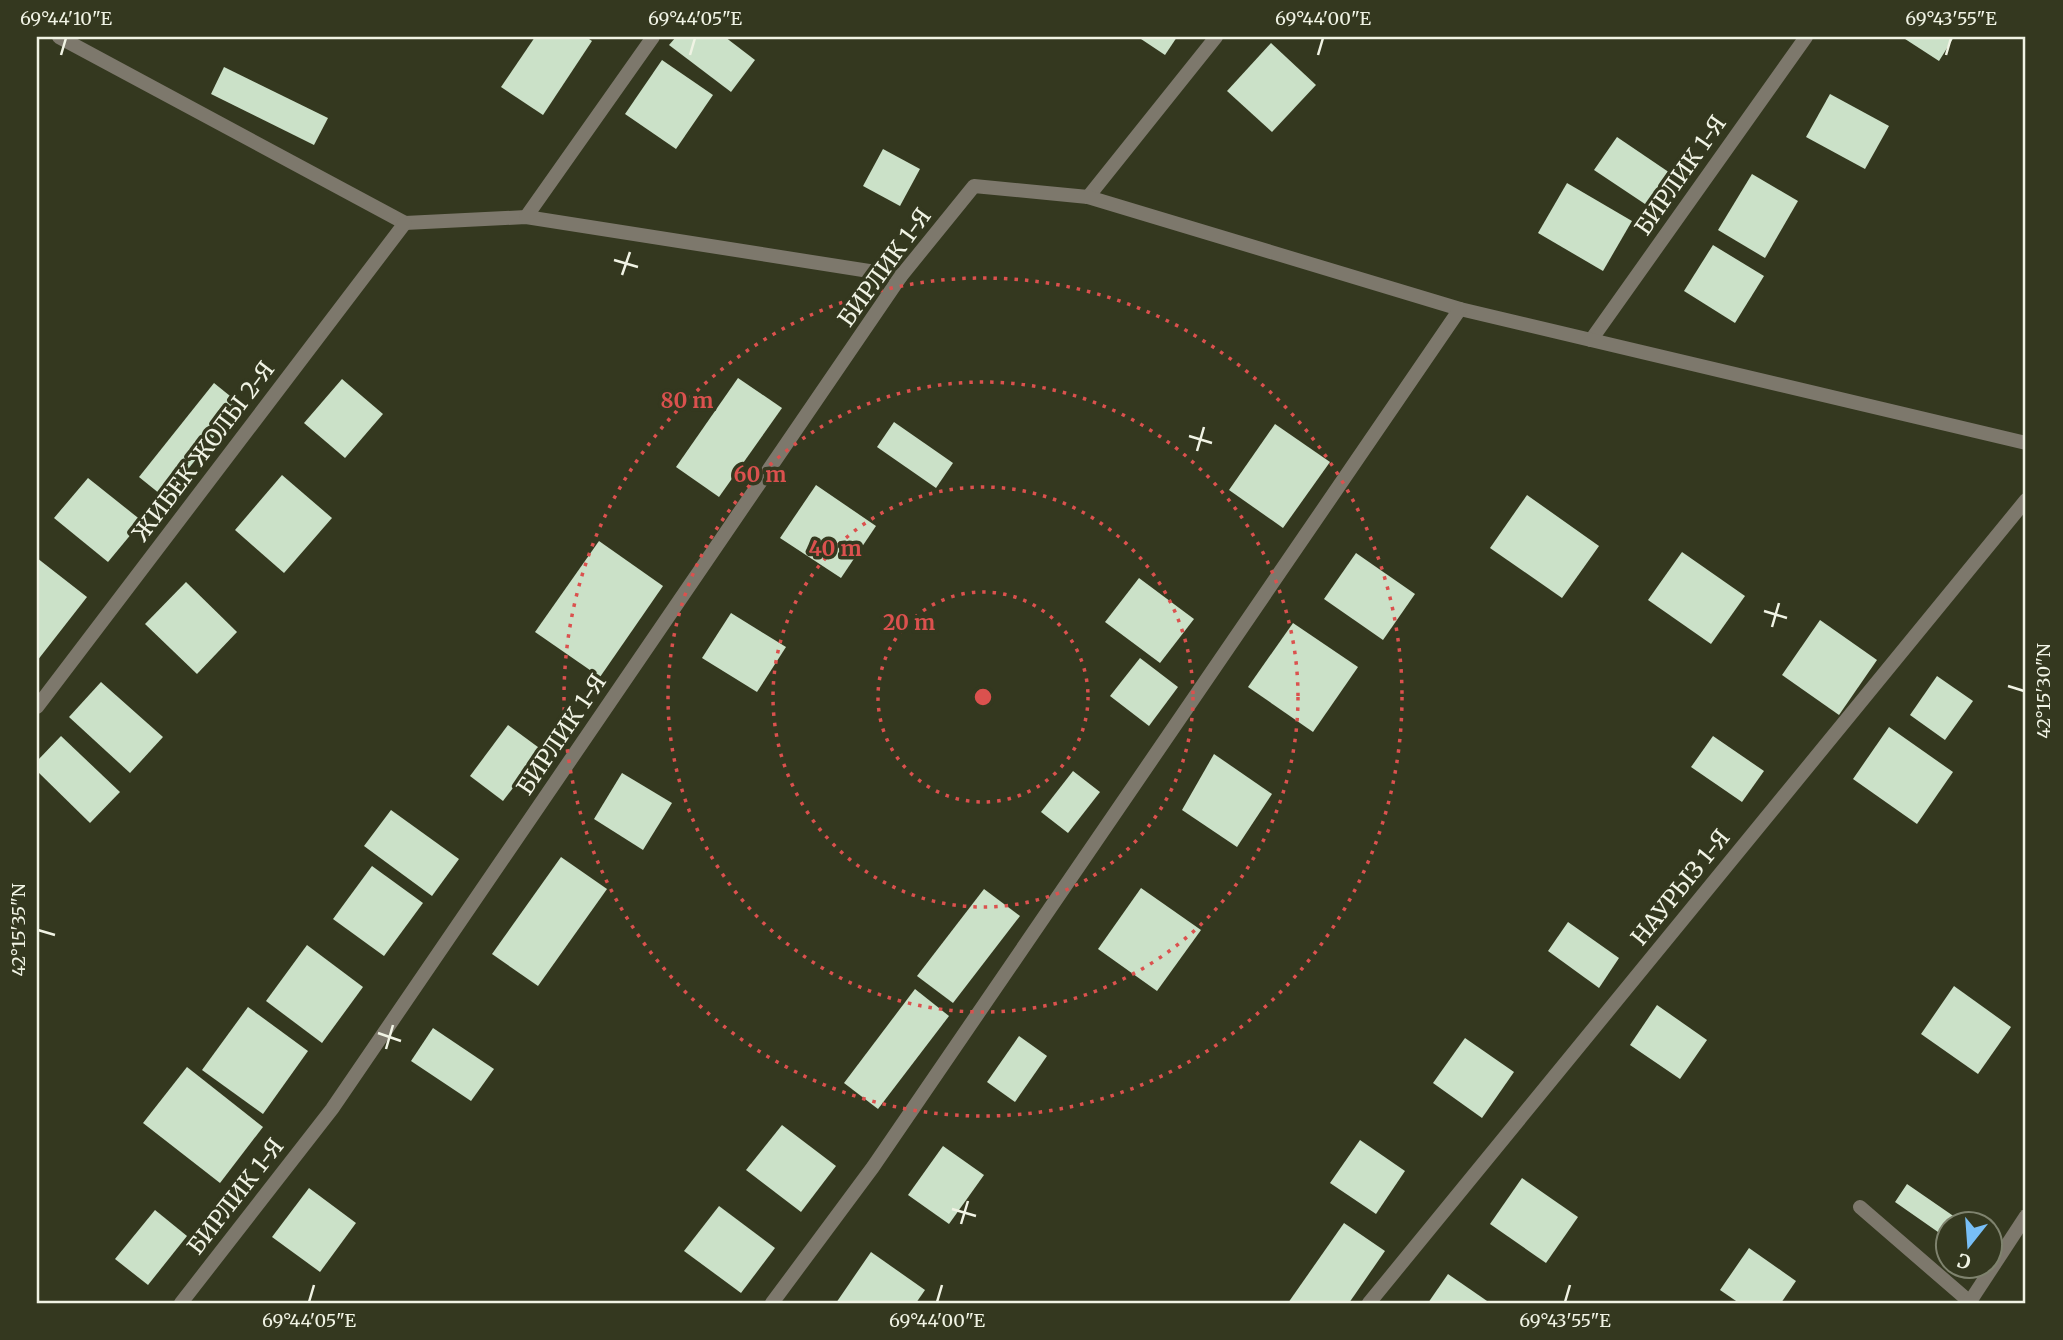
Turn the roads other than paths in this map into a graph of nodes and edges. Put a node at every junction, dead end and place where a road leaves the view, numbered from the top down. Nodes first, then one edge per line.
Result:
1 (59, 37) edge
2 (653, 37) edge
3 (1216, 37) edge
4 (1805, 37) edge
5 (1088, 197) junction
6 (526, 217) junction
7 (405, 223) junction
8 (901, 276) junction
9 (1461, 309) junction
10 (1591, 340) junction
11 (2026, 443) edge
12 (2026, 500) edge
13 (37, 707) edge
14 (1860, 1207) dead end
15 (2026, 1216) edge
16 (181, 1303) edge
17 (772, 1303) edge
18 (1369, 1303) edge
19 (1970, 1303) edge

1 - 7 street
2 - 6 street
3 - 5 street
4 - 10 street, БИРЛИК 1-Я
5 - 8 street, БИРЛИК 1-Я
5 - 9 street
6 - 7 street
6 - 8 street
7 - 13 street, ЖИБЕК ЖОЛЫ 2-Я
8 - 16 street, БИРЛИК 1-Я
9 - 10 street
9 - 17 street
10 - 11 street
12 - 18 street, НАУРЫЗ 1-Я
14 - 19 street
15 - 19 street

